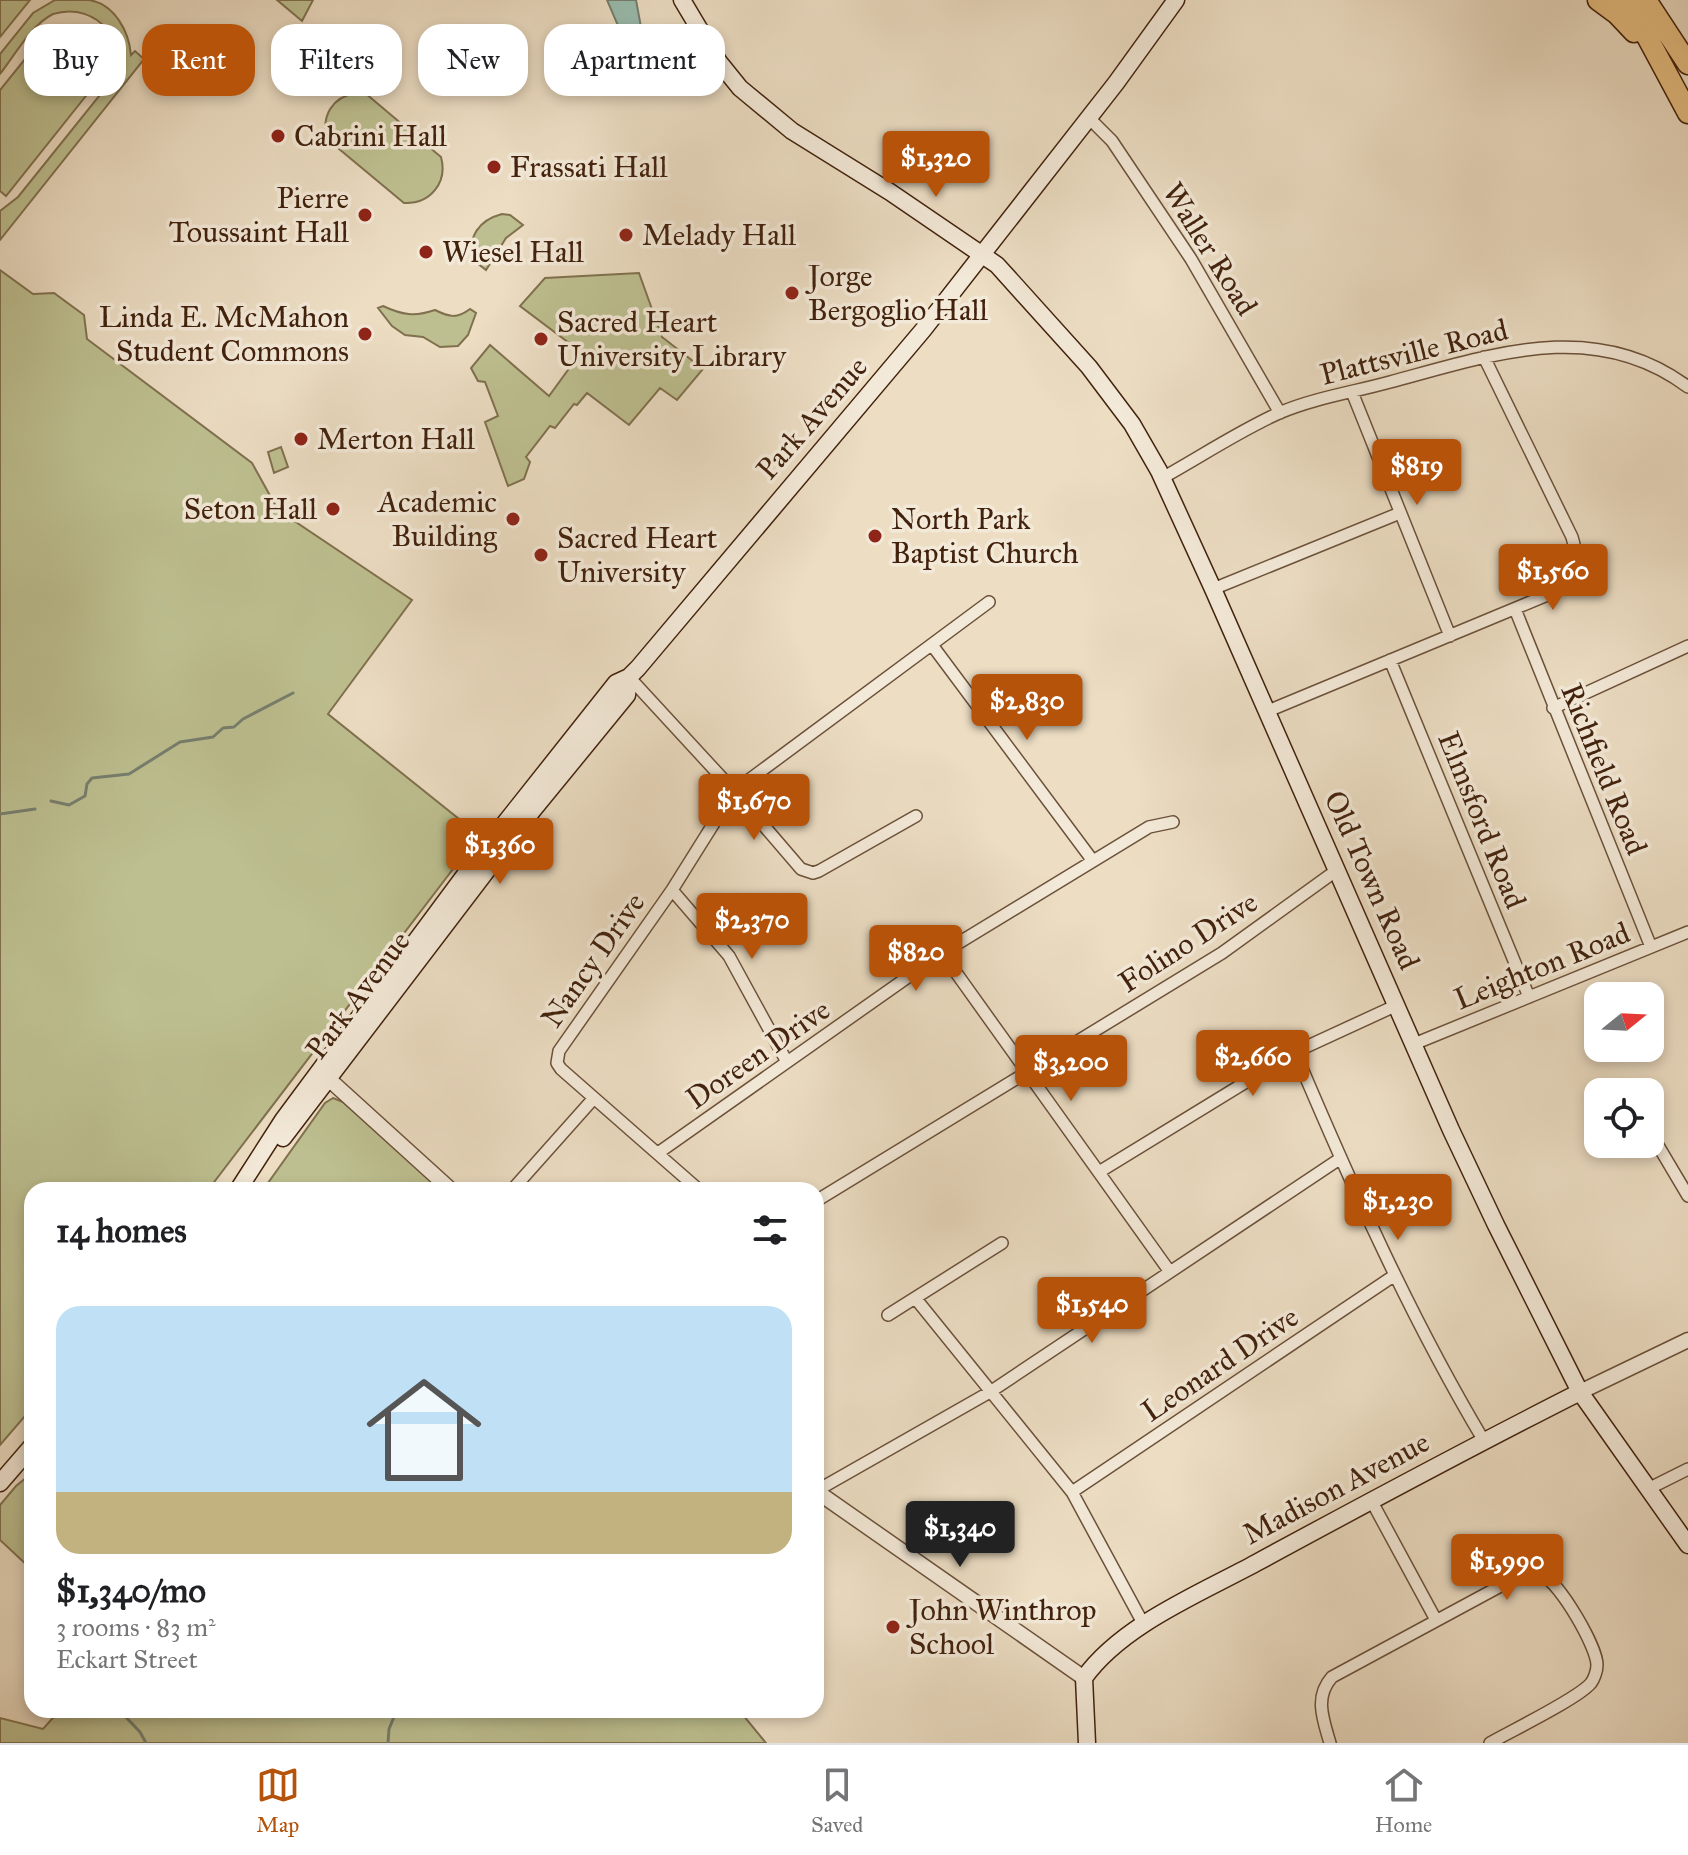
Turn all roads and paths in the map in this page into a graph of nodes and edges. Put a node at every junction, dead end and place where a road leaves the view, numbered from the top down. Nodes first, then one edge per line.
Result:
1 (682, 0) edge
2 (1176, 0) edge
3 (1598, 0) edge
4 (1624, 0) edge
5 (1646, 0) edge
6 (1688, 64) edge
7 (1665, 69) junction
8 (1688, 113) edge
9 (1089, 118) junction
10 (983, 255) junction
11 (1484, 357) junction
12 (1688, 387) edge
13 (1352, 392) junction
14 (1280, 413) junction
15 (1162, 478) junction
16 (1400, 513) junction
17 (1213, 589) junction
18 (989, 602) dead end
19 (1515, 609) junction
20 (1450, 636) junction
21 (932, 645) junction
22 (1688, 646) edge
23 (1390, 660) junction
24 (629, 677) junction
25 (1553, 708) junction
26 (1268, 711) junction
27 (734, 791) junction
28 (916, 816) dead end
29 (1173, 822) dead end
30 (1093, 861) junction
31 (1337, 870) junction
32 (672, 890) junction
33 (1688, 932) edge
34 (1651, 947) junction
35 (942, 953) junction
36 (1529, 997) junction
37 (1397, 1005) junction
38 (1414, 1044) junction
39 (1295, 1052) junction
40 (787, 1062) junction
41 (1027, 1072) junction
42 (325, 1075) junction
43 (594, 1098) junction
44 (658, 1153) junction
45 (1664, 1156) edge
46 (1341, 1158) junction
47 (1099, 1172) junction
48 (242, 1182) edge
49 (442, 1182) edge
50 (519, 1182) edge
51 (690, 1182) edge
52 (824, 1196) edge
53 (1688, 1196) edge
54 (1002, 1243) dead end
55 (1170, 1272) junction
56 (1395, 1275) junction
57 (916, 1299) junction
58 (888, 1315) dead end
59 (1688, 1340) edge
60 (990, 1392) junction
61 (1580, 1392) junction
62 (1484, 1441) junction
63 (24, 1455) edge
64 (1688, 1469) edge
65 (0, 1483) edge
66 (824, 1486) edge
67 (1648, 1489) junction
68 (1072, 1492) junction
69 (824, 1497) edge
70 (1371, 1500) junction
71 (1688, 1545) edge
72 (1436, 1620) junction
73 (1144, 1625) junction
74 (1084, 1678) junction
75 (1087, 1743) edge
76 (1330, 1743) edge
77 (1490, 1743) edge

1 - 10 main road, Old Town Road
2 - 9 main road, Park Avenue
3 - 7 highway
4 - 7 highway
5 - 6 highway
7 - 8 highway
9 - 10 main road, Park Avenue
9 - 14 street, Waller Road
10 - 15 main road, Old Town Road
10 - 24 main road, Park Avenue
11 - 12 street, Plattsville Road
11 - 13 street, Plattsville Road
11 - 19 street
13 - 14 street, Plattsville Road
13 - 16 street
14 - 15 street, Plattsville Road
15 - 17 main road, Old Town Road
16 - 17 street
16 - 20 street
17 - 26 main road, Old Town Road
18 - 21 street, Nancy Drive
19 - 20 street
19 - 25 street, Richfield Road
20 - 23 street
21 - 27 street, Nancy Drive
21 - 30 street
22 - 25 street
23 - 26 street
23 - 36 street, Elmsford Road
24 - 27 street
24 - 42 main road, Park Avenue
25 - 34 street, Richfield Road
26 - 31 main road, Old Town Road
27 - 28 street
27 - 32 street, Nancy Drive
29 - 30 street, Doreen Drive
30 - 35 street, Doreen Drive
31 - 37 main road, Old Town Road
31 - 41 street, Folino Drive
32 - 40 street
32 - 43 street, Nancy Drive
33 - 34 street, Leighton Road
34 - 36 street, Leighton Road
35 - 40 street, Doreen Drive
35 - 41 street
36 - 38 street, Leighton Road
37 - 38 main road, Old Town Road
37 - 39 street
38 - 61 main road, Old Town Road
39 - 46 street
39 - 47 street
40 - 44 street, Doreen Drive
41 - 47 street
41 - 52 street, Folino Drive
42 - 48 main road, Park Avenue
42 - 49 street
43 - 44 street, Nancy Drive
43 - 50 street
44 - 51 street, Nancy Drive
45 - 53 street
46 - 55 street
46 - 56 street
47 - 55 street
54 - 57 street
55 - 60 street
56 - 62 street
56 - 68 street, Leonard Drive
57 - 58 street
57 - 60 street
59 - 61 street, Madison Avenue
60 - 66 street
60 - 68 street
61 - 62 main road, Madison Avenue
61 - 67 main road, Old Town Road
62 - 70 main road, Madison Avenue
63 - 65 main road
64 - 67 street
67 - 71 main road, Old Town Road
68 - 73 street
69 - 74 street
70 - 72 street
70 - 73 main road, Madison Avenue
72 - 76 street
72 - 77 street
73 - 74 main road, Madison Avenue
74 - 75 main road

